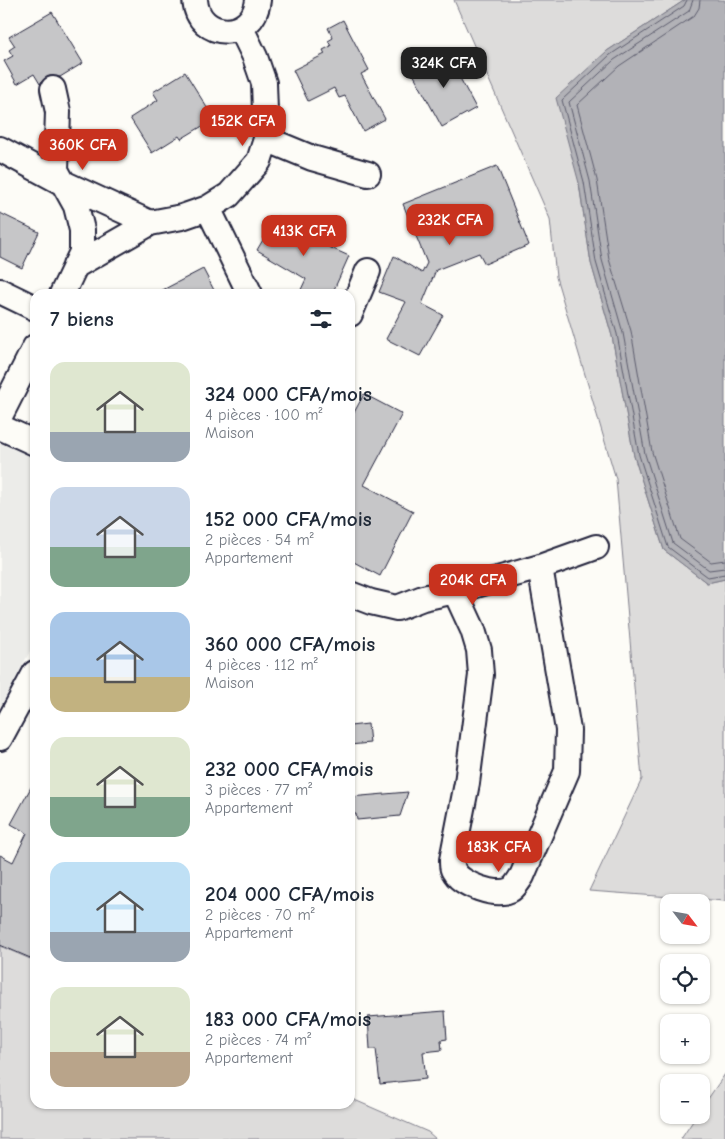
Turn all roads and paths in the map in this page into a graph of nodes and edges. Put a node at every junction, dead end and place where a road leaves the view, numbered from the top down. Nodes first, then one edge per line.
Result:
1 (194, 0) edge
2 (258, 0) edge
3 (242, 28) junction
4 (53, 89) dead end
5 (266, 139) junction
6 (0, 148) edge
7 (368, 174) dead end
8 (61, 182) junction
9 (208, 208) junction
10 (150, 223) junction
11 (75, 266) junction
12 (368, 272) dead end
13 (64, 289) edge
14 (248, 289) edge
15 (0, 291) edge
16 (355, 302) edge
17 (30, 306) edge
18 (30, 357) edge
19 (0, 416) edge
20 (0, 427) edge
21 (30, 441) edge
22 (596, 547) dead end
23 (540, 567) junction
24 (455, 591) junction
25 (355, 596) edge
26 (30, 682) edge
27 (0, 738) edge

1 - 3 street
2 - 3 street
3 - 5 street
4 - 8 street
5 - 7 street
5 - 9 street
6 - 8 street
8 - 10 street
8 - 11 street
9 - 10 street
9 - 14 street
10 - 11 street
11 - 13 street
12 - 16 street
15 - 17 street
18 - 19 street
20 - 21 street
22 - 23 street
23 - 24 street
23 - 24 street
24 - 25 street
26 - 27 street

